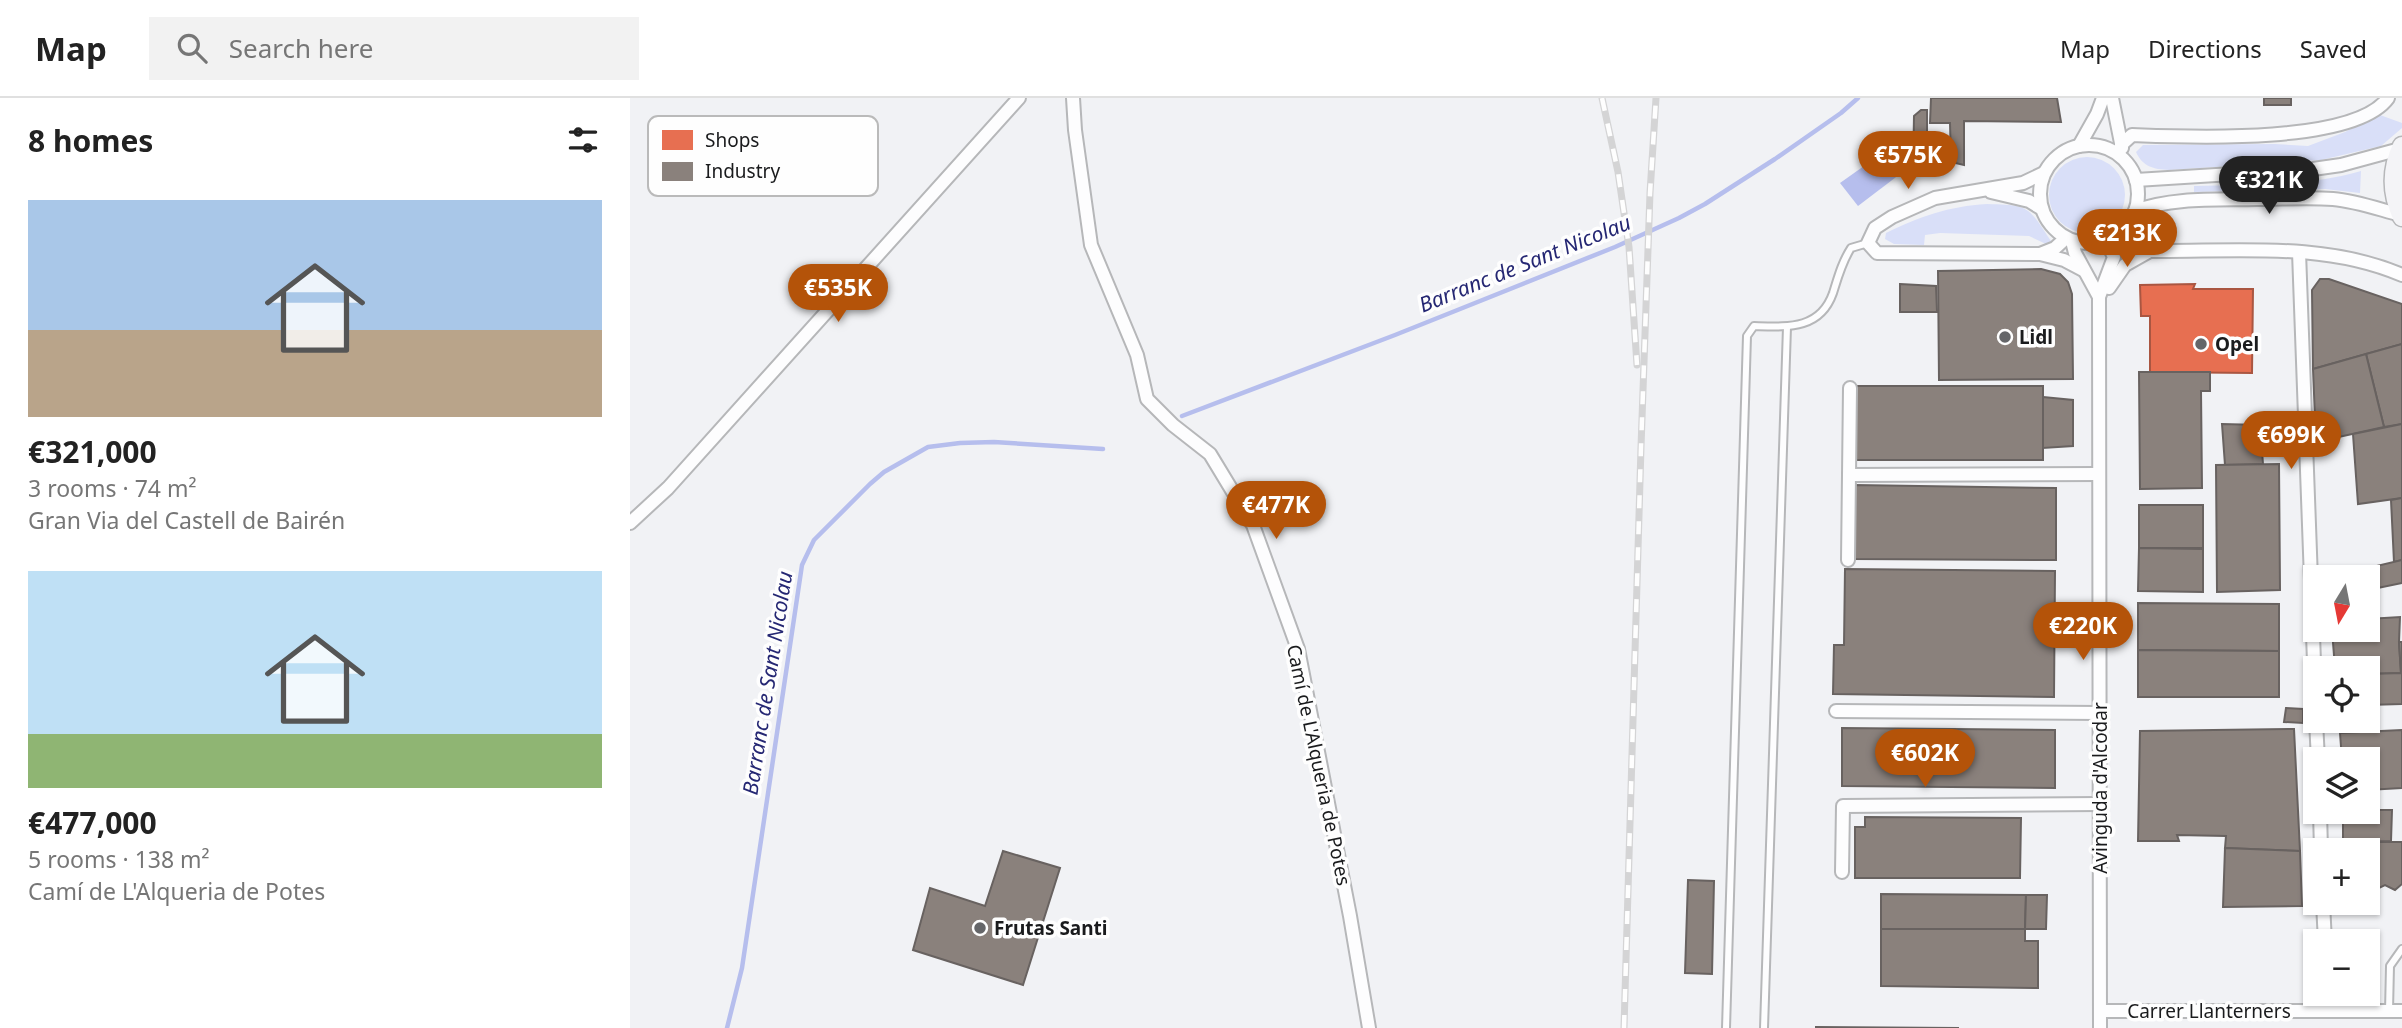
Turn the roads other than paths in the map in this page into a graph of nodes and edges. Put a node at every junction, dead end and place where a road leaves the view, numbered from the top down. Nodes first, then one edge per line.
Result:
1 (1019, 98) edge
2 (1073, 98) edge
3 (2104, 98) edge
4 (2112, 98) edge
5 (2388, 98) edge
6 (2121, 145) junction
7 (2078, 146) junction
8 (2401, 147) edge
9 (2123, 159) junction
10 (2044, 173) junction
11 (2136, 180) junction
12 (1984, 190) junction
13 (2042, 209) junction
14 (2135, 211) junction
15 (2401, 216) edge
16 (2069, 239) junction
17 (2109, 239) junction
18 (1868, 243) junction
19 (2149, 251) junction
20 (2299, 252) junction
21 (2040, 254) junction
22 (2083, 270) junction
23 (2402, 275) edge
24 (2099, 297) junction
25 (1787, 327) junction
26 (1850, 388) dead end
27 (2099, 474) junction
28 (1849, 475) junction
29 (630, 523) edge
30 (1848, 560) dead end
31 (2314, 656) edge
32 (1836, 711) dead end
33 (2099, 713) junction
34 (2100, 804) junction
35 (1842, 872) dead end
36 (2402, 949) edge
37 (2327, 1006) edge
38 (2327, 1010) junction
39 (2100, 1011) junction
40 (2395, 1011) edge
41 (1369, 1028) edge
42 (1726, 1028) edge
43 (1764, 1028) edge
44 (2100, 1028) edge

1 - 29 street
2 - 41 street, Camí de L'Alqueria de Potes
3 - 7 street
4 - 6 street
5 - 6 street
6 - 9 street
7 - 9 street
7 - 10 street
8 - 11 street
8 - 15 main road
9 - 11 street
10 - 12 street
10 - 13 street
11 - 14 street
12 - 13 street
12 - 18 street
13 - 16 street
14 - 15 street
14 - 17 street
16 - 17 street
16 - 21 street
16 - 22 street
17 - 19 street
17 - 24 street, Avinguda d'Alcodar
18 - 21 street
18 - 25 lane
19 - 20 street
19 - 24 street
20 - 23 street
20 - 31 street
21 - 22 street
22 - 24 street
24 - 27 street, Avinguda d'Alcodar
25 - 42 lane
25 - 43 lane
26 - 28 street
27 - 28 street
27 - 33 street, Avinguda d'Alcodar
28 - 30 street
32 - 33 street
33 - 34 street, Avinguda d'Alcodar
34 - 35 street
34 - 39 street, Avinguda d'Alcodar
36 - 40 lane
37 - 38 street
38 - 39 street, Carrer Llanterners
38 - 40 street, Carrer Llanterners
39 - 44 street, Avinguda d'Alcodar

